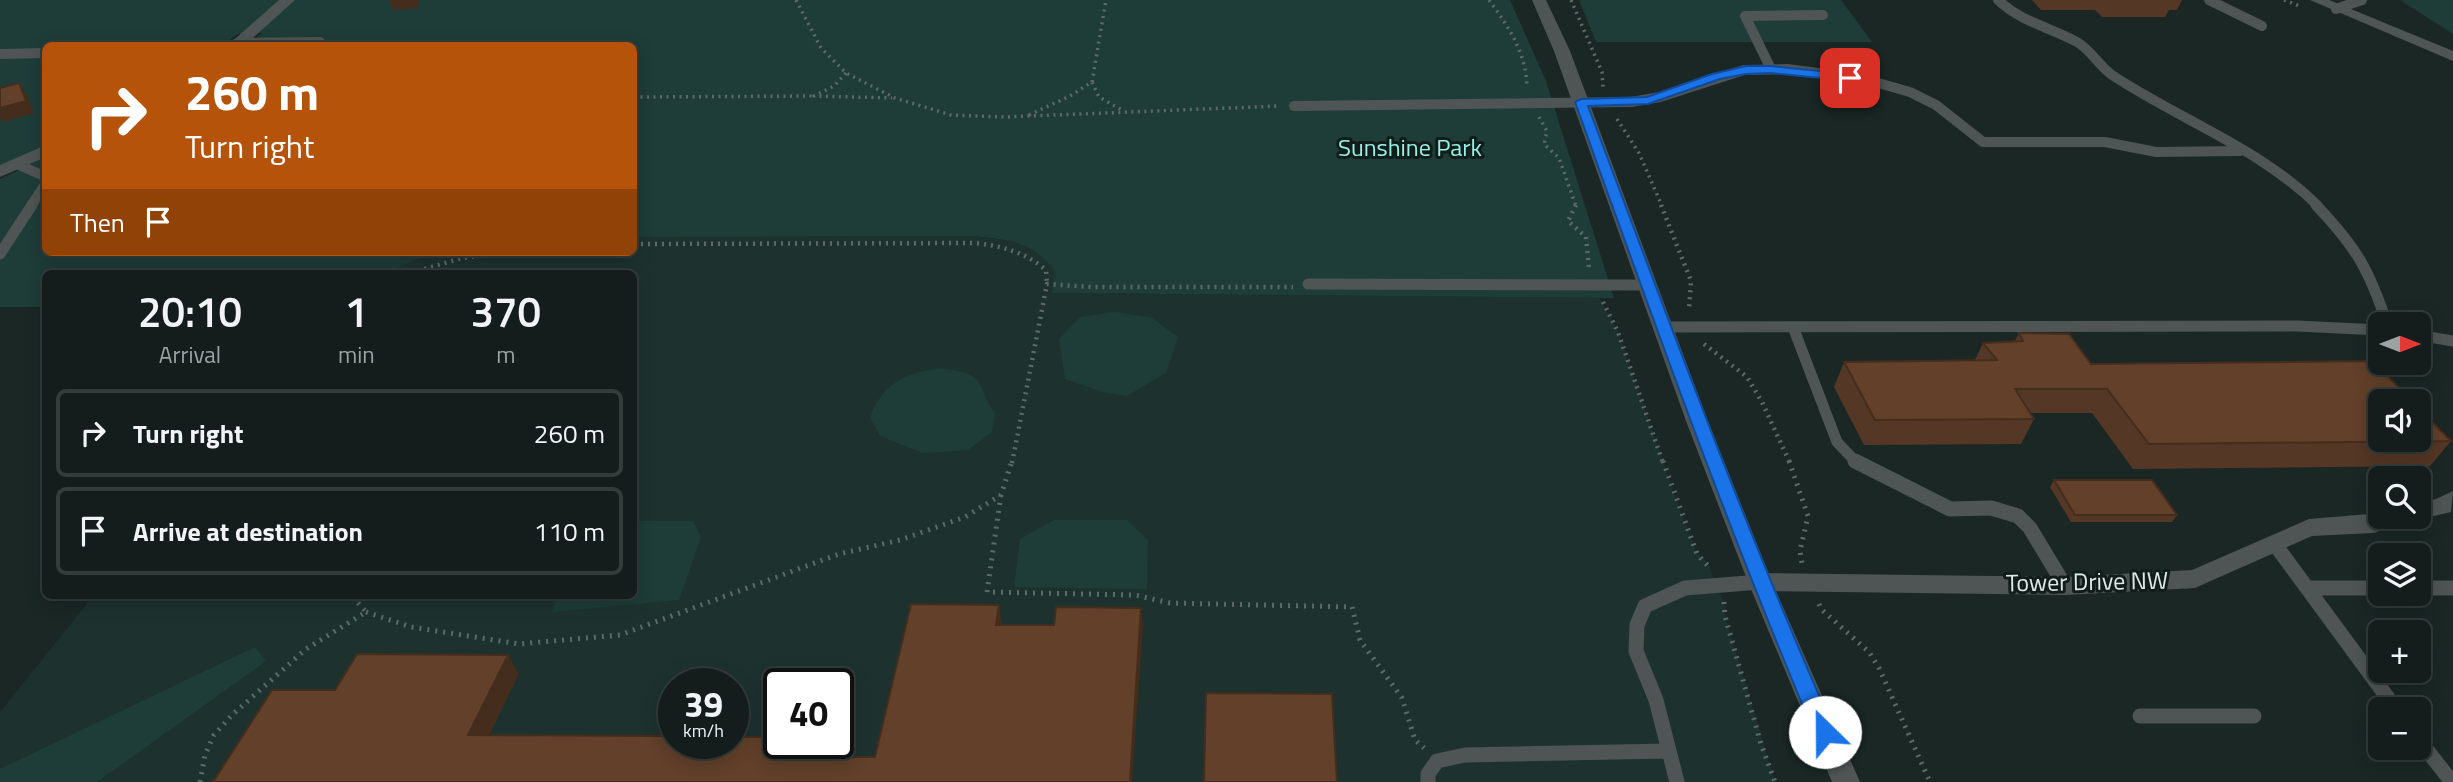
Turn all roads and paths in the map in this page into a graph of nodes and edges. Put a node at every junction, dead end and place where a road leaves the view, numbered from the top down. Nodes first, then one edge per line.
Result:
1 (288, 0) edge
2 (796, 0) edge
3 (1106, 0) edge
4 (1489, 0) edge
5 (1539, 0) edge
6 (1571, 0) edge
7 (1998, 0) edge
8 (2209, 0) edge
9 (2316, 0) edge
10 (2362, 0) edge
11 (2336, 9) junction
12 (1823, 16) dead end
13 (2262, 26) dead end
14 (238, 42) edge
15 (42, 53) edge
16 (0, 54) edge
17 (2453, 56) edge
18 (1771, 69) junction
19 (846, 73) junction
20 (1092, 82) junction
21 (1527, 90) dead end
22 (1603, 94) dead end
23 (814, 96) junction
24 (637, 97) edge
25 (895, 98) junction
26 (1581, 102) junction
27 (1294, 106) joint
28 (1533, 108) dead end
29 (1126, 112) junction
30 (1609, 112) dead end
31 (1025, 116) junction
32 (2240, 150) junction
33 (42, 152) edge
34 (17, 164) junction
35 (0, 172) edge
36 (42, 175) edge
37 (42, 189) edge
38 (637, 244) edge
39 (0, 254) edge
40 (479, 256) edge
41 (421, 270) edge
42 (1591, 275) dead end
43 (1047, 284) junction
44 (1308, 284) joint
45 (1647, 285) junction
46 (1600, 298) dead end
47 (1690, 312) dead end
48 (2385, 312) edge
49 (1662, 327) junction
50 (1793, 327) junction
51 (2368, 329) edge
52 (2431, 337) edge
53 (2453, 341) edge
54 (1704, 346) dead end
55 (1001, 495) junction
56 (2453, 499) edge
57 (2431, 509) edge
58 (2368, 524) edge
59 (2274, 543) junction
60 (1799, 558) dead end
61 (1707, 562) dead end
62 (1760, 582) junction
63 (2065, 586) junction
64 (2309, 588) junction
65 (2368, 588) edge
66 (2431, 588) edge
67 (2453, 588) edge
68 (355, 599) edge
69 (1726, 607) dead end
70 (1821, 609) dead end
71 (366, 612) junction
72 (2387, 697) edge
73 (2140, 716) dead end
74 (2254, 716) dead end
75 (1669, 751) junction
76 (2431, 755) edge
77 (1437, 761) junction
78 (200, 782) edge
79 (1427, 782) edge
80 (1678, 782) edge
81 (1775, 782) edge
82 (1846, 782) edge
83 (1930, 782) edge
84 (2452, 782) edge

1 - 14 street
2 - 19 path
3 - 20 path
4 - 21 path
5 - 26 street
6 - 22 path
7 - 32 lane
8 - 13 lane
9 - 11 street
10 - 11 lane
11 - 17 street
12 - 18 lane
15 - 16 street
18 - 26 lane
18 - 32 lane
19 - 23 path
19 - 25 path
20 - 29 path
20 - 31 path
23 - 24 path
23 - 25 path
25 - 31 path
26 - 27 lane
26 - 45 street
27 - 29 path
28 - 42 path
29 - 31 path
30 - 47 path
32 - 48 lane
33 - 34 street
34 - 35 street
34 - 36 lane
37 - 39 lane
38 - 43 path
40 - 41 path
43 - 44 path
43 - 55 path
44 - 45 lane
45 - 49 street
46 - 61 path
49 - 50 lane
49 - 62 street
50 - 51 lane
50 - 63 lane
52 - 53 lane
54 - 60 path
55 - 71 path
55 - 77 path
56 - 57 street
58 - 59 street, Tower Drive NW
59 - 63 street, Tower Drive NW
59 - 64 lane
62 - 63 street, Tower Drive NW
62 - 75 lane
62 - 82 street
64 - 65 lane
64 - 72 lane
66 - 67 lane
68 - 71 path
69 - 81 path
70 - 83 path
71 - 78 path
73 - 74 lane
75 - 77 lane
75 - 80 lane
76 - 84 lane
77 - 79 lane

